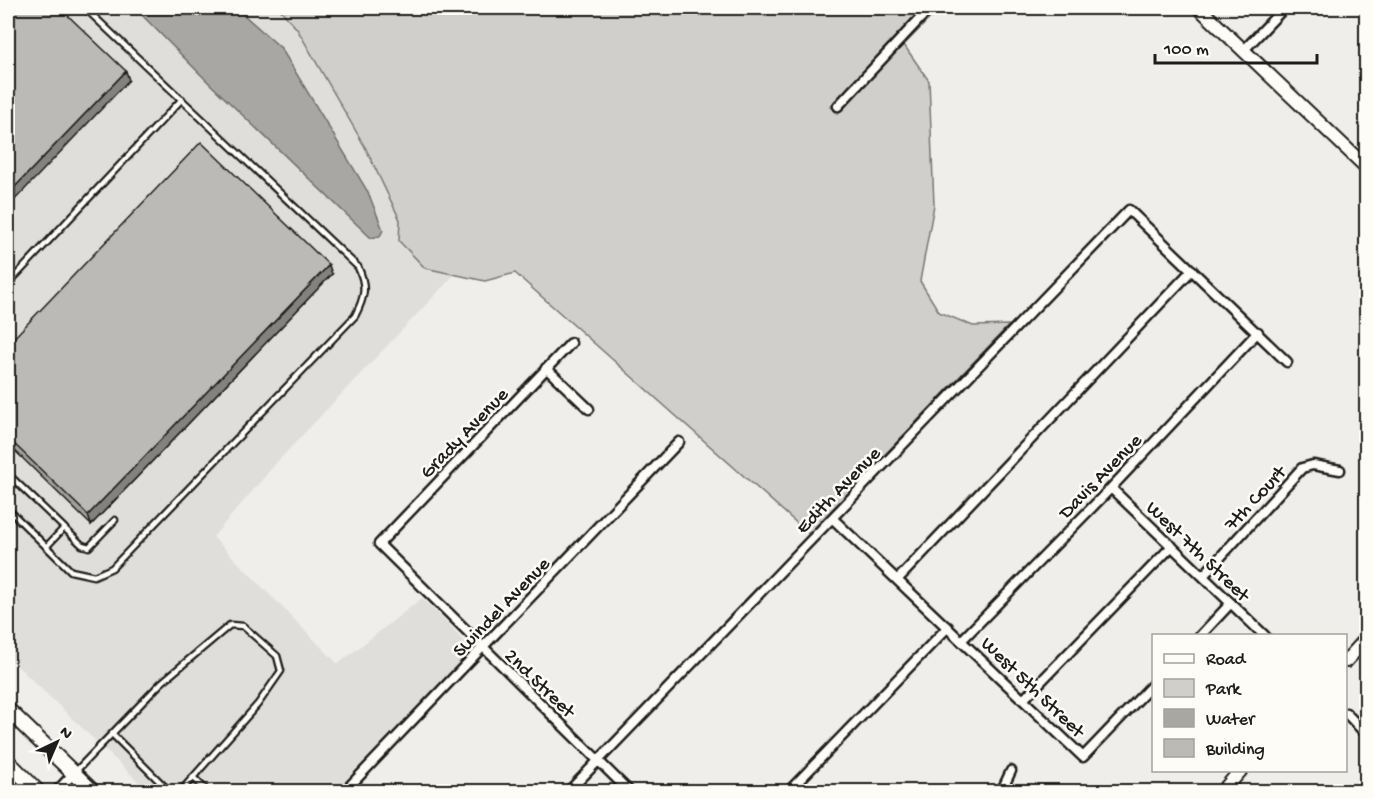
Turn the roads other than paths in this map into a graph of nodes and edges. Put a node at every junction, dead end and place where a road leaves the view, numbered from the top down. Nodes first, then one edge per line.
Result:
1 (85, 8) edge
2 (930, 8) edge
3 (1199, 8) edge
4 (1284, 8) edge
5 (1244, 50) junction
6 (182, 99) junction
7 (838, 106) dead end
8 (1366, 167) edge
9 (1192, 270) junction
10 (8, 284) edge
11 (1258, 332) junction
12 (571, 343) dead end
13 (1287, 362) dead end
14 (546, 368) junction
15 (590, 409) dead end
16 (679, 442) dead end
17 (1340, 470) dead end
18 (8, 474) edge
19 (1111, 488) junction
20 (8, 509) edge
21 (832, 518) junction
22 (115, 520) dead end
23 (64, 528) junction
24 (379, 544) joint
25 (1172, 546) junction
26 (46, 547) junction
27 (1203, 576) junction
28 (898, 579) junction
29 (1231, 603) junction
30 (948, 627) junction
31 (1202, 634) edge
32 (1263, 634) edge
33 (1366, 639) edge
34 (962, 640) junction
35 (483, 648) junction
36 (1347, 660) edge
37 (1152, 685) edge
38 (1023, 700) junction
39 (8, 710) edge
40 (1347, 714) edge
41 (112, 734) junction
42 (1366, 734) edge
43 (597, 761) junction
44 (8, 762) edge
45 (1011, 771) dead end
46 (1240, 772) edge
47 (74, 773) junction
48 (193, 777) junction
49 (38, 792) edge
50 (56, 792) edge
51 (93, 792) edge
52 (170, 792) edge
53 (180, 792) edge
54 (208, 792) edge
55 (344, 792) edge
56 (568, 792) edge
57 (630, 792) edge
58 (788, 792) edge
59 (1001, 792) edge
60 (1222, 792) edge

1 - 6 lane
2 - 7 street
3 - 5 street
4 - 5 street
5 - 8 street
6 - 10 lane
6 - 26 lane
9 - 11 street
9 - 21 street, Edith Avenue
9 - 28 street
11 - 13 street
11 - 19 street, Davis Avenue
12 - 14 street, Grady Avenue
14 - 15 street
14 - 24 street, Grady Avenue
16 - 35 street, Swindel Avenue
17 - 27 street, 7th Court
18 - 23 lane
19 - 25 street, West 7th Street
19 - 34 street, Davis Avenue
20 - 26 lane
21 - 28 street
21 - 43 street, Edith Avenue
22 - 23 lane
23 - 26 lane
24 - 35 street, 2nd Street
25 - 27 street, West 7th Street
25 - 38 street
27 - 29 street, West 7th Street
28 - 30 street
29 - 31 street
29 - 32 street, West 7th Street
30 - 34 street, West 5th Street
30 - 58 street
33 - 36 street
34 - 38 street, West 5th Street
35 - 43 street, 2nd Street
35 - 55 street, Swindel Avenue
37 - 38 street, West 5th Street
39 - 47 main road
40 - 42 street
41 - 47 lane
41 - 48 lane
41 - 52 lane
43 - 56 street, Edith Avenue
43 - 57 street, 2nd Street
44 - 49 main road
45 - 59 street
46 - 60 street
47 - 50 street
47 - 51 main road
48 - 53 lane
48 - 54 lane

